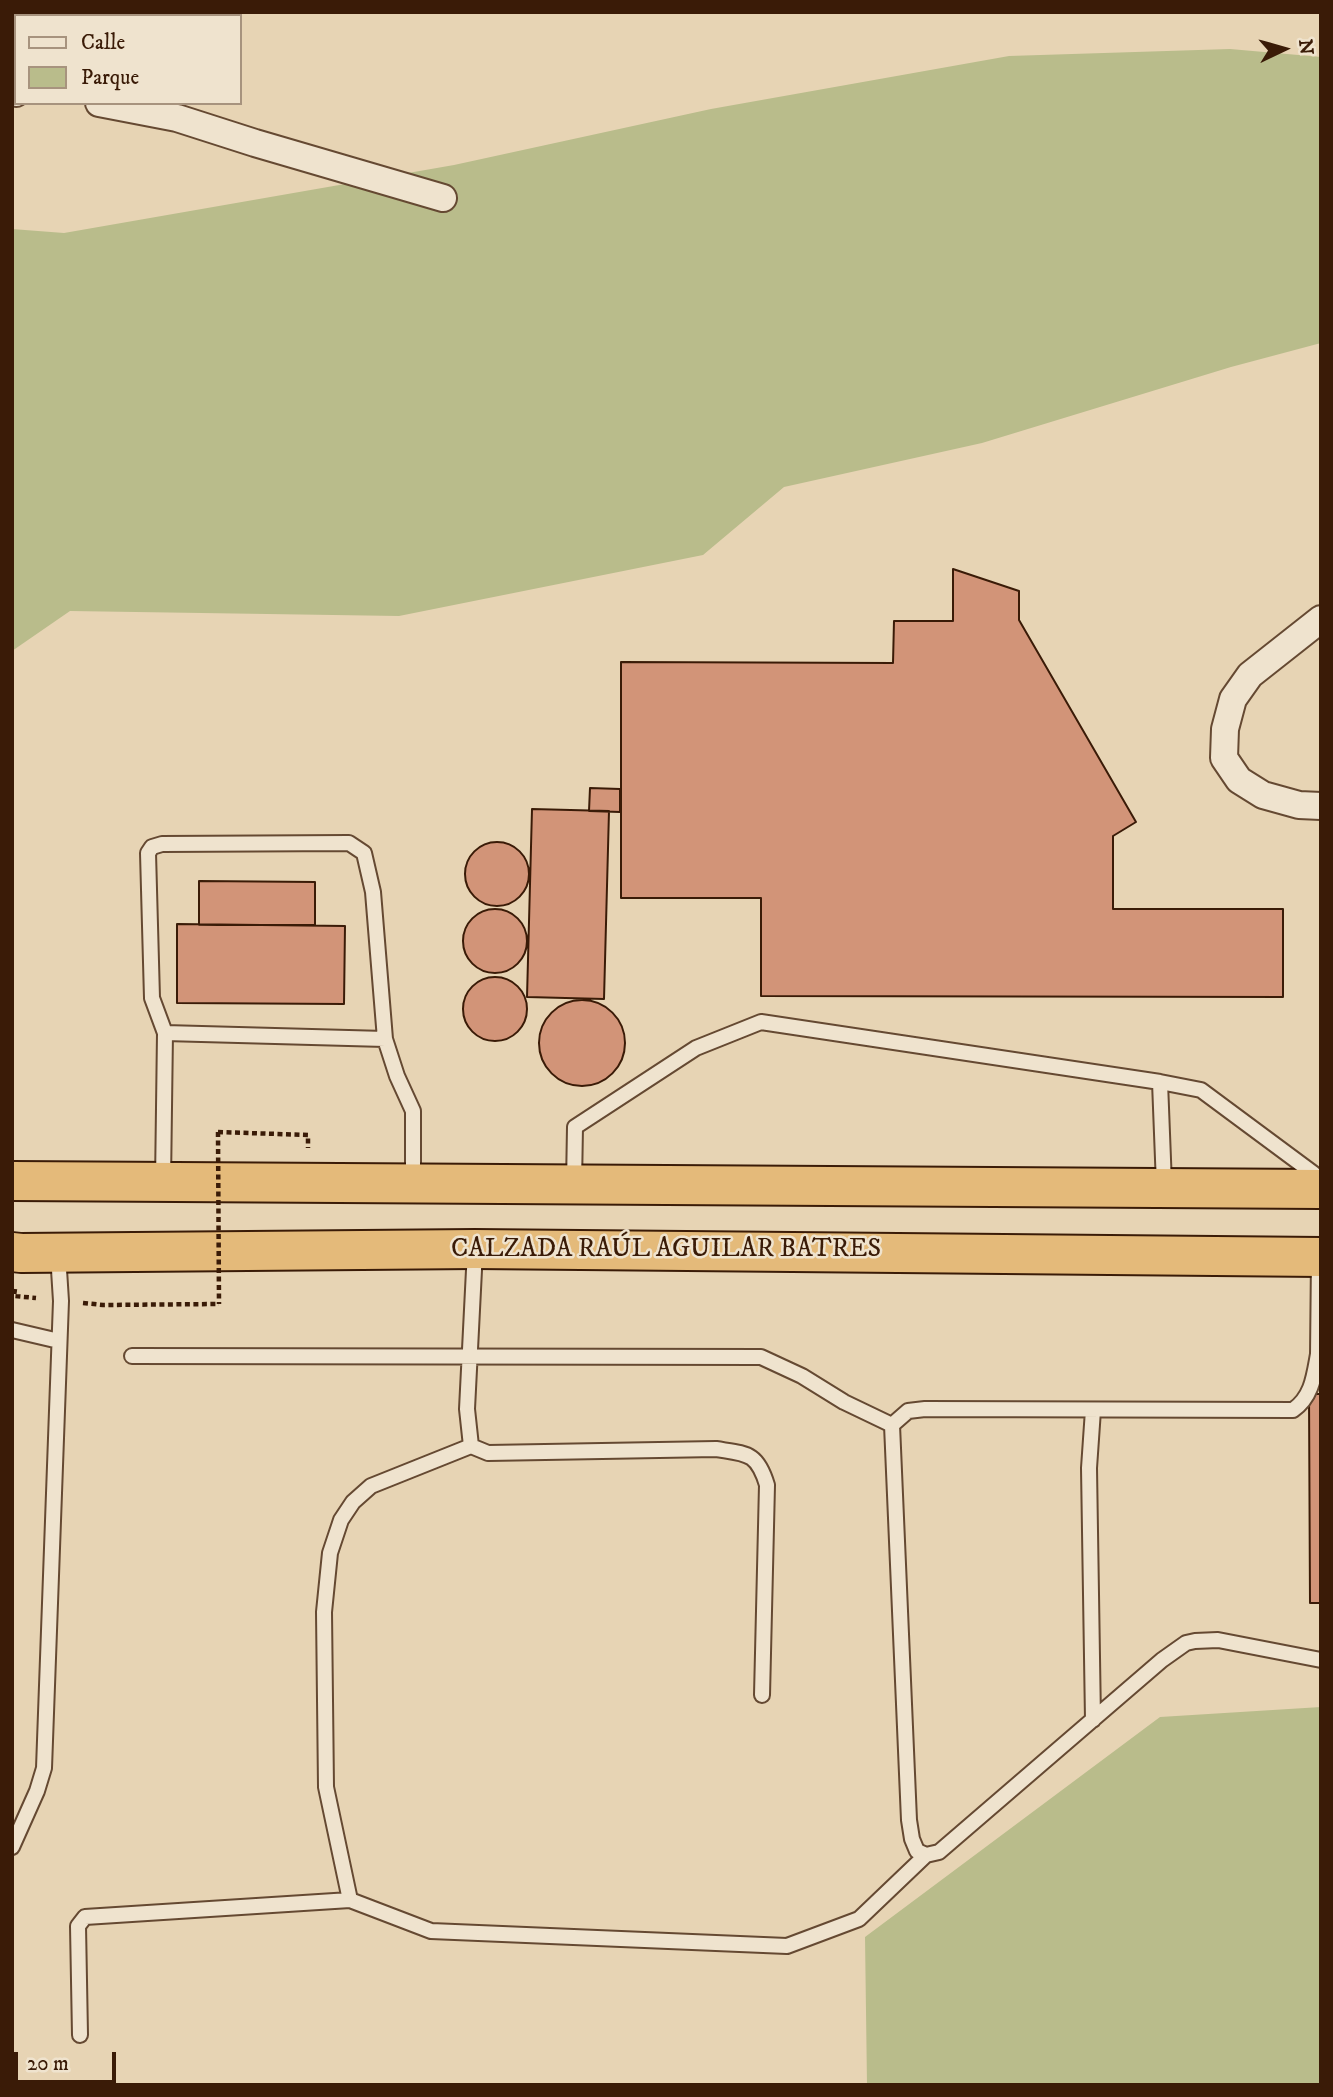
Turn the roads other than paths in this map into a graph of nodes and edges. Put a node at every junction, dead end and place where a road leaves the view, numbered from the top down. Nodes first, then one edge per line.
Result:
1 (109, 105) edge
2 (443, 198) dead end
3 (1321, 619) edge
4 (1310, 805) edge
5 (165, 1033) junction
6 (385, 1039) junction
7 (1160, 1082) junction
8 (1321, 1180) edge
9 (12, 1181) edge
10 (163, 1183) junction
11 (413, 1184) junction
12 (574, 1186) junction
13 (1164, 1188) junction
14 (1321, 1189) edge
15 (475, 1249) junction
16 (12, 1252) edge
17 (58, 1253) junction
18 (1320, 1257) edge
19 (12, 1330) edge
20 (59, 1340) junction
21 (1319, 1354) edge
22 (132, 1356) dead end
23 (469, 1356) junction
24 (1093, 1410) junction
25 (892, 1425) junction
26 (471, 1446) junction
27 (1321, 1660) edge
28 (762, 1695) dead end
29 (1093, 1720) junction
30 (12, 1847) edge
31 (926, 1855) junction
32 (350, 1900) junction
33 (79, 2035) dead end

1 - 2 street
3 - 4 street
5 - 6 lane
5 - 6 lane
5 - 10 lane
6 - 11 lane
7 - 8 lane
7 - 12 lane
7 - 13 lane
9 - 10 highway
10 - 11 highway
11 - 12 highway
12 - 13 highway
13 - 14 highway
15 - 17 highway, CALZADA RAÚL AGUILAR BATRES
15 - 18 highway, CALZADA RAÚL AGUILAR BATRES
15 - 23 lane
16 - 17 highway, CALZADA RAÚL AGUILAR BATRES
17 - 20 lane
18 - 21 lane
19 - 20 lane
20 - 30 lane
21 - 24 lane
22 - 23 lane
23 - 25 lane
23 - 26 lane
24 - 25 lane
24 - 29 lane
25 - 31 lane
26 - 28 lane
26 - 32 lane
27 - 29 lane
29 - 31 lane
31 - 32 lane
32 - 33 lane

